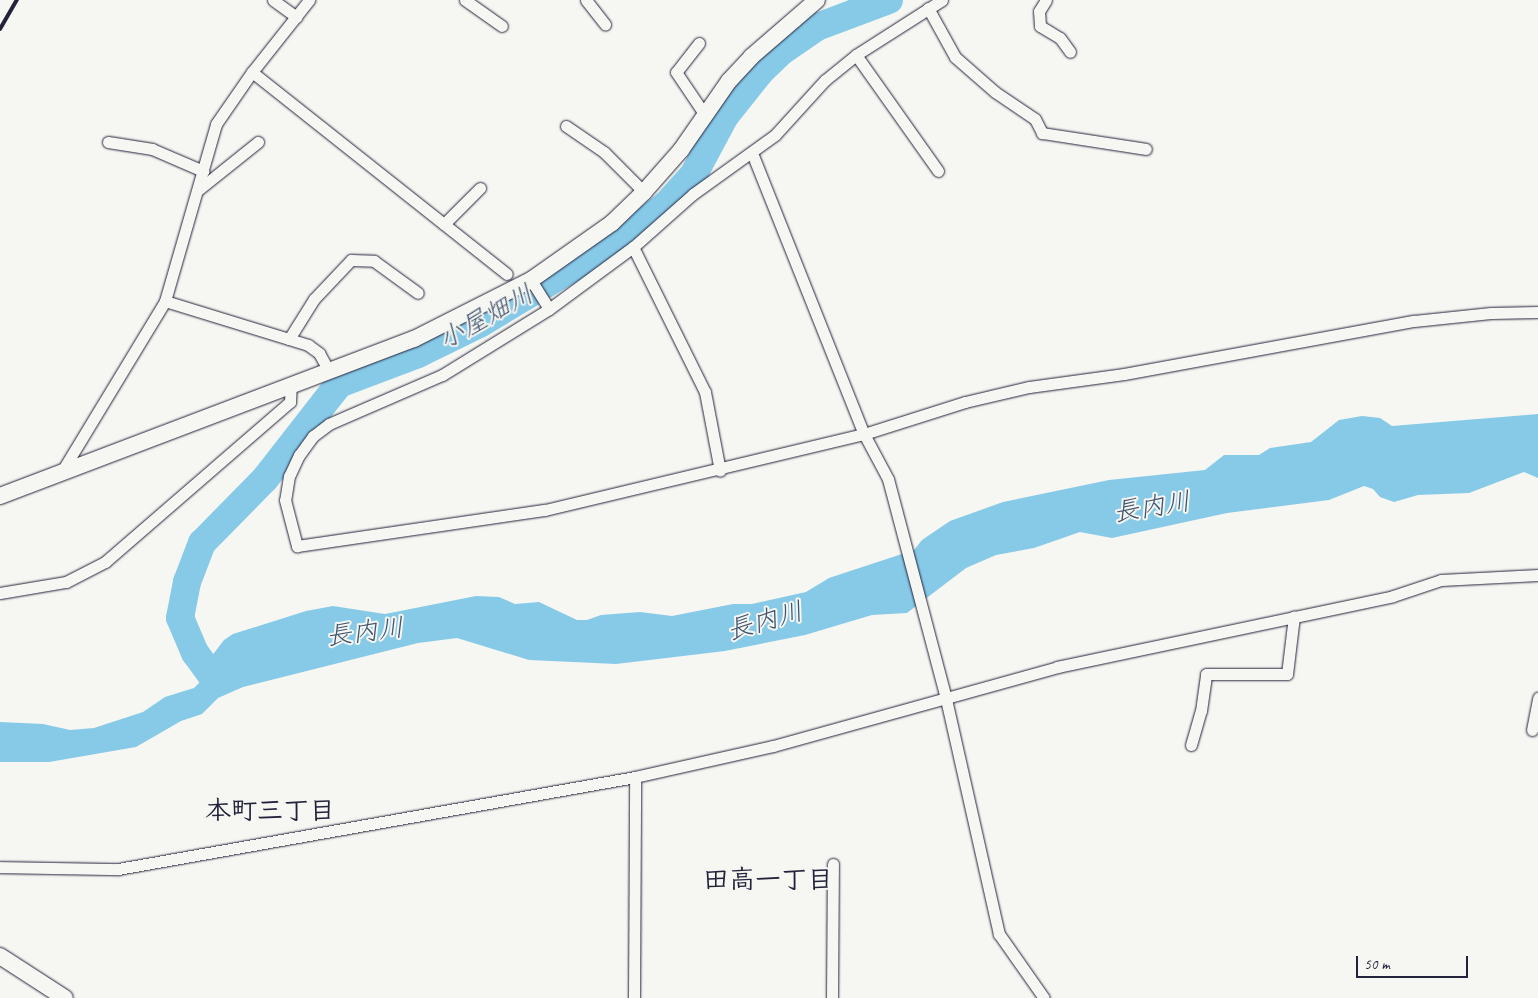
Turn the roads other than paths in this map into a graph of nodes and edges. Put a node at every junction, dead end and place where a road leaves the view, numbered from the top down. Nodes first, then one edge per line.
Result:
1 (273, 0) edge
2 (309, 0) edge
3 (465, 0) edge
4 (586, 0) edge
5 (817, 0) edge
6 (942, 0) edge
7 (1046, 0) edge
8 (928, 8) junction
9 (296, 17) junction
10 (605, 24) dead end
11 (502, 26) dead end
12 (699, 43) dead end
13 (1070, 52) dead end
14 (856, 55) junction
15 (252, 72) junction
16 (705, 115) junction
17 (566, 126) dead end
18 (108, 142) dead end
19 (258, 142) dead end
20 (1146, 149) dead end
21 (752, 153) junction
22 (204, 171) junction
23 (938, 171) dead end
24 (480, 188) dead end
25 (198, 190) junction
26 (644, 192) junction
27 (444, 224) junction
28 (632, 247) junction
29 (506, 274) dead end
30 (533, 282) junction
31 (418, 293) dead end
32 (165, 301) junction
33 (548, 306) junction
34 (1538, 312) edge
35 (289, 339) junction
36 (328, 369) junction
37 (291, 384) junction
38 (864, 434) junction
39 (720, 470) junction
40 (61, 473) junction
41 (0, 496) edge
42 (1538, 575) edge
43 (0, 593) edge
44 (1294, 616) junction
45 (1538, 698) edge
46 (946, 699) junction
47 (1532, 730) dead end
48 (1191, 745) dead end
49 (635, 777) junction
50 (833, 864) dead end
51 (0, 866) edge
52 (0, 956) edge
53 (65, 998) edge
54 (634, 998) edge
55 (832, 998) edge
56 (1044, 998) edge

1 - 9 street
2 - 9 street
3 - 11 street
4 - 10 street
5 - 16 street
6 - 8 street
7 - 13 street
8 - 14 street
8 - 20 street
9 - 15 street
12 - 16 street
14 - 21 street
14 - 23 street
15 - 22 street
15 - 27 street
16 - 26 street
17 - 26 street
18 - 22 street
19 - 25 street
21 - 28 street
21 - 38 street
22 - 25 street
24 - 27 street
25 - 32 street
26 - 30 street
27 - 29 street
28 - 33 street
28 - 39 street
30 - 33 street
30 - 36 street
31 - 35 street
32 - 35 street
32 - 40 street
33 - 39 street
34 - 38 street
35 - 36 street
36 - 37 street
37 - 40 street
37 - 43 street
38 - 39 street
38 - 46 street
40 - 41 street
42 - 44 street
44 - 46 street
44 - 48 street
45 - 47 street
46 - 49 street
46 - 56 street
49 - 51 street
49 - 54 street
50 - 55 street
52 - 53 street

